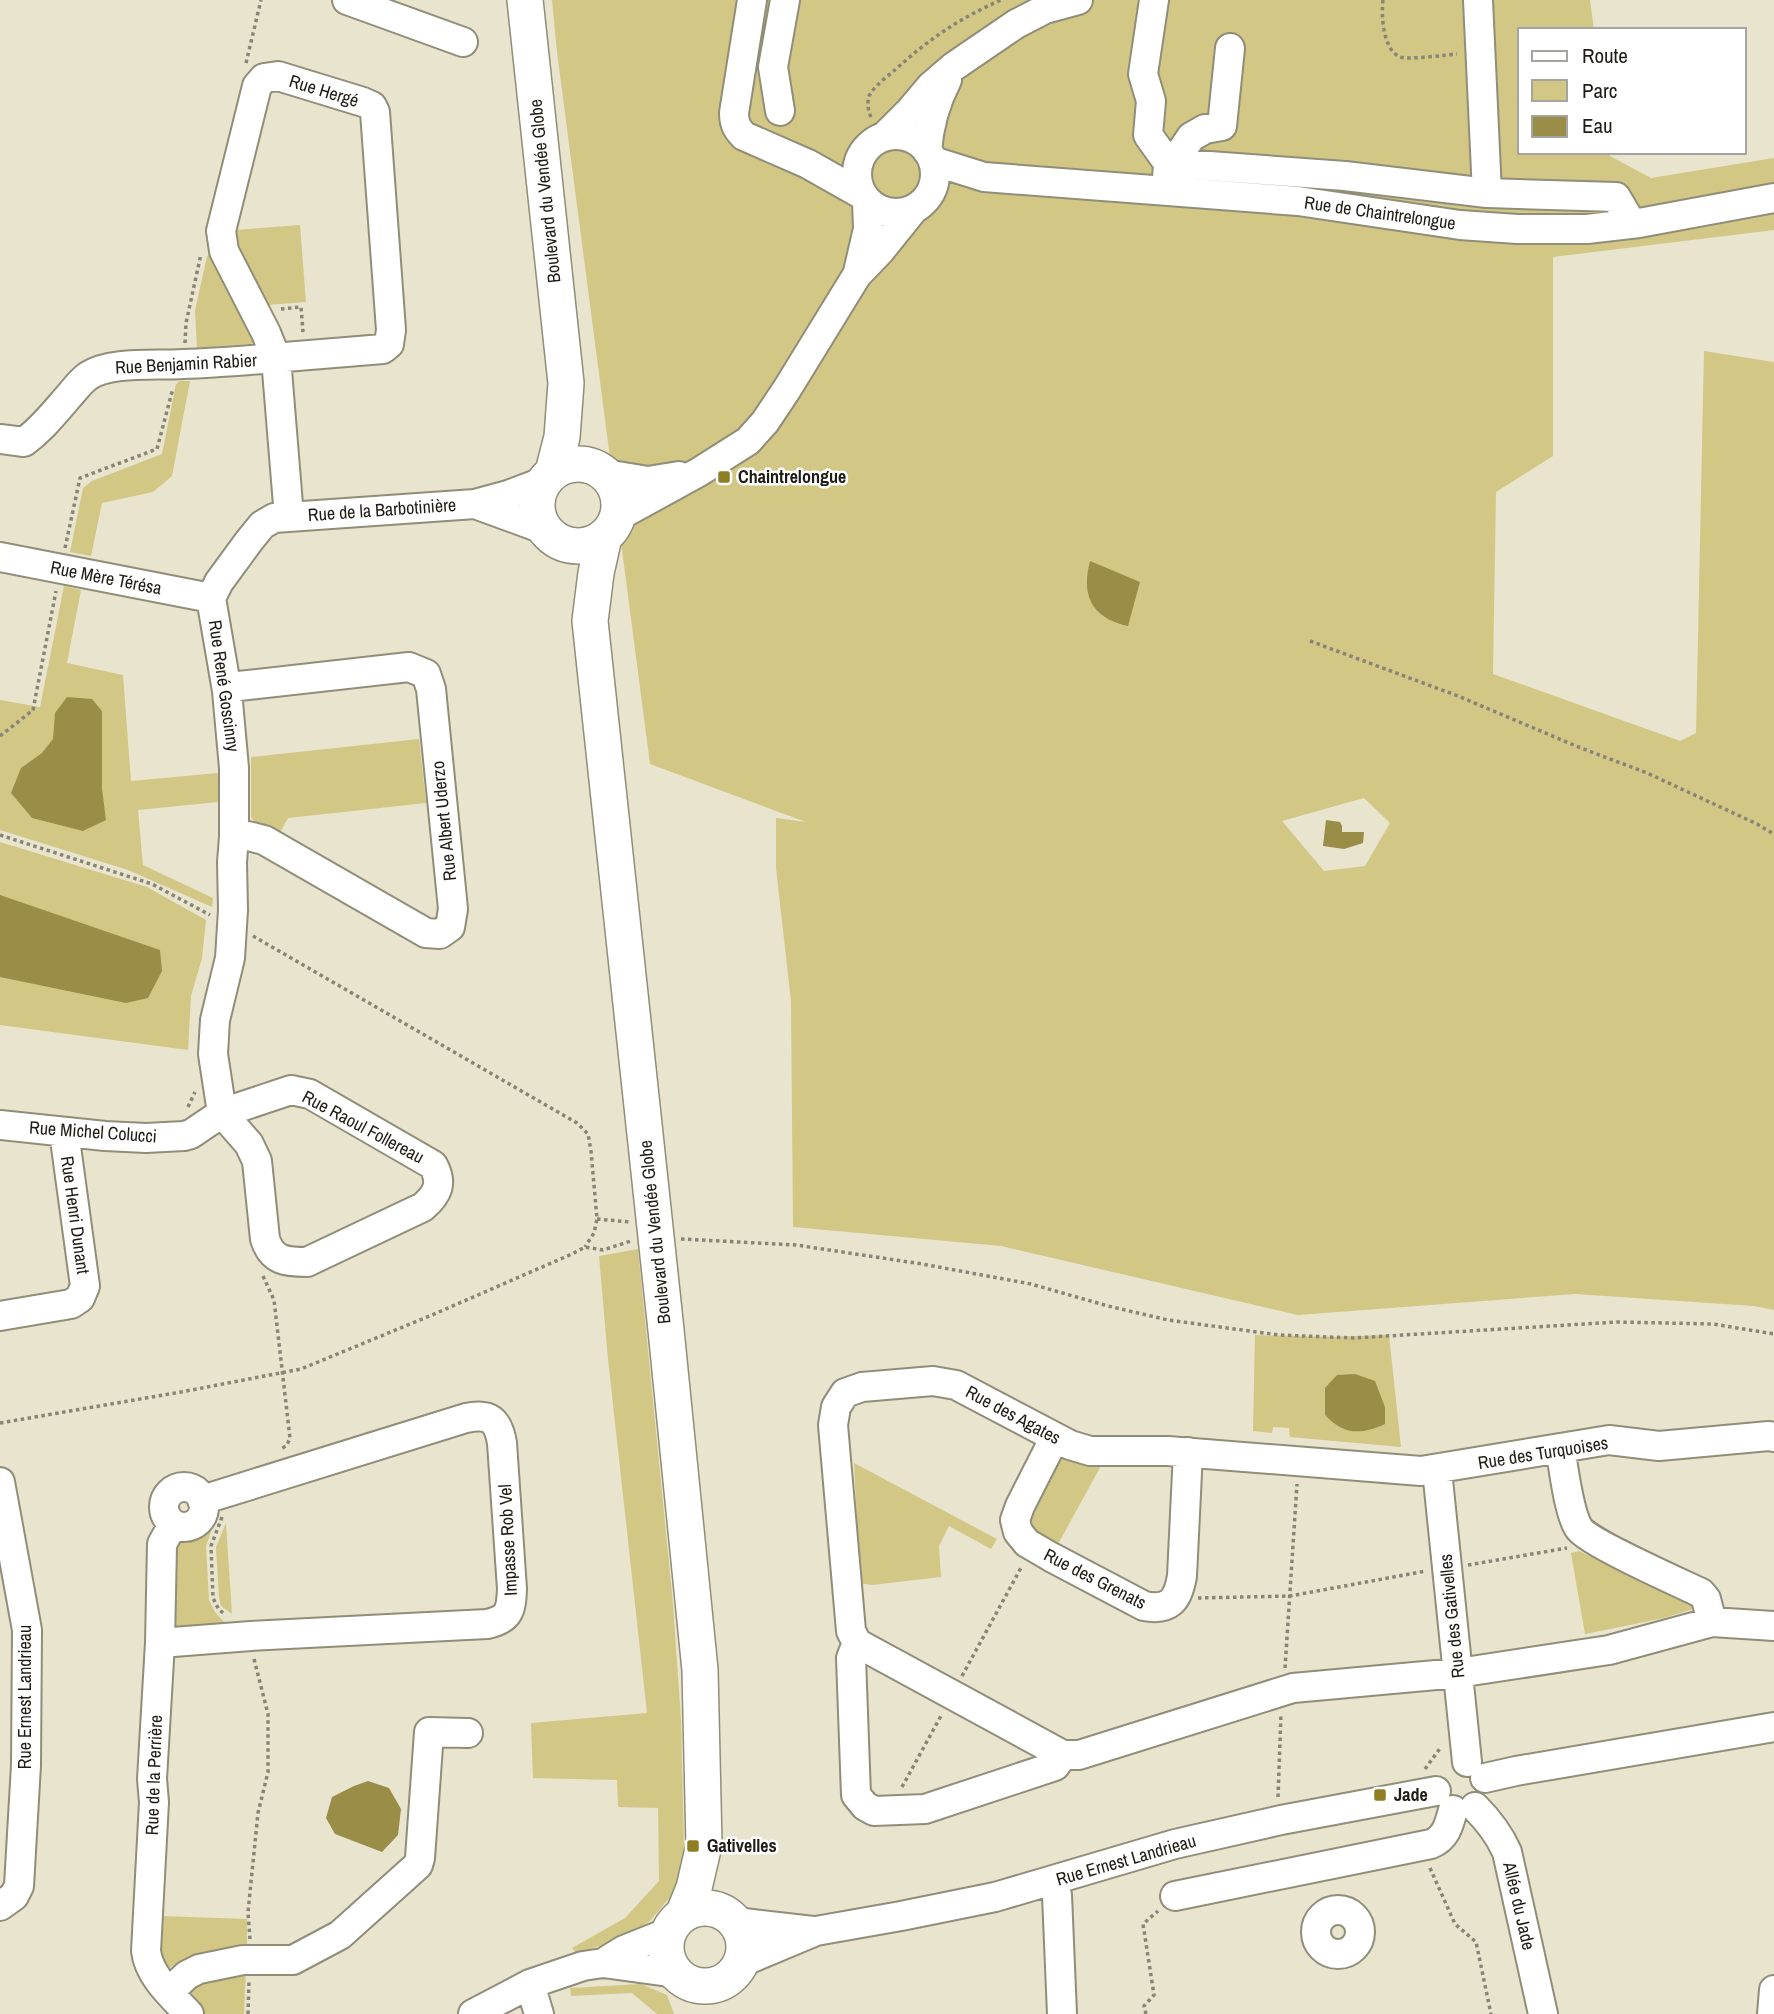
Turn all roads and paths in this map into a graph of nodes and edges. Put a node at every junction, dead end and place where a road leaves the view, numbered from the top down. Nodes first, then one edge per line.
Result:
1 (346, 0) edge
2 (525, 0) edge
3 (752, 0) edge
4 (785, 0) edge
5 (1001, 0) edge
6 (1078, 0) edge
7 (1154, 0) edge
8 (1383, 0) edge
9 (1478, 0) edge
10 (1043, 5) edge
11 (463, 42) dead end
12 (1230, 48) dead end
13 (1481, 53) junction
14 (742, 63) junction
15 (773, 66) junction
16 (953, 68) junction
17 (780, 111) dead end
18 (876, 143) junction
19 (930, 156) junction
20 (808, 164) junction
21 (1167, 176) junction
22 (984, 177) junction
23 (1487, 193) junction
24 (864, 198) junction
25 (1774, 198) edge
26 (919, 205) junction
27 (1632, 224) junction
28 (857, 275) junction
29 (279, 309) dead end
30 (303, 333) dead end
31 (276, 358) junction
32 (174, 382) dead end
33 (566, 383) junction
34 (0, 439) edge
35 (600, 471) junction
36 (699, 472) junction
37 (549, 476) junction
38 (475, 504) junction
39 (289, 517) junction
40 (611, 527) junction
41 (554, 536) junction
42 (64, 551) dead end
43 (0, 557) edge
44 (58, 583) dead end
45 (211, 598) junction
46 (590, 621) junction
47 (1310, 641) dead end
48 (227, 691) junction
49 (0, 736) edge
50 (1774, 834) edge
51 (0, 835) edge
52 (234, 838) junction
53 (230, 924) junction
54 (199, 1087) dead end
55 (222, 1113) junction
56 (0, 1125) edge
57 (64, 1132) junction
58 (191, 1134) junction
59 (679, 1238) dead end
60 (632, 1240) dead end
61 (585, 1247) junction
62 (260, 1267) dead end
63 (0, 1316) edge
64 (1774, 1334) edge
65 (282, 1373) junction
66 (0, 1423) edge
67 (1055, 1437) junction
68 (1774, 1437) edge
69 (1560, 1448) junction
70 (1188, 1452) junction
71 (274, 1454) dead end
72 (1300, 1461) junction
73 (1429, 1471) junction
74 (0, 1482) edge
75 (214, 1497) junction
76 (1586, 1536) junction
77 (1439, 1569) junction
78 (1180, 1592) junction
79 (1290, 1596) junction
80 (1712, 1622) junction
81 (1774, 1626) edge
82 (251, 1636) junction
83 (160, 1643) junction
84 (857, 1643) junction
85 (1450, 1673) junction
86 (1282, 1690) junction
87 (1774, 1727) edge
88 (468, 1733) dead end
89 (1063, 1755) junction
90 (1468, 1768) junction
91 (1455, 1803) junction
92 (1281, 1820) junction
93 (704, 1845) junction
94 (1420, 1846) junction
95 (1323, 1866) junction
96 (1053, 1881) junction
97 (1175, 1896) joint
98 (0, 1906) edge
99 (1334, 1910) dead end
100 (732, 1918) junction
101 (676, 1923) junction
102 (250, 1927) dead end
103 (816, 1931) junction
104 (603, 1963) junction
105 (733, 1972) junction
106 (680, 1976) junction
107 (530, 1984) junction
108 (1774, 1990) edge
109 (169, 1992) junction
110 (188, 2014) edge
111 (473, 2014) edge
112 (539, 2014) edge
113 (694, 2014) edge
114 (712, 2014) edge
115 (1062, 2014) edge
116 (1146, 2014) edge
117 (1490, 2014) edge
118 (1543, 2014) edge
119 (1772, 2014) edge

1 - 11 street
2 - 33 main road, Boulevard du Vendée Globe
3 - 14 street
4 - 15 street
5 - 18 path
6 - 10 street
7 - 21 street
8 - 13 path
9 - 13 street
10 - 16 street
12 - 21 street
13 - 23 street
14 - 15 street
14 - 20 street
15 - 17 street
16 - 18 street
16 - 19 street
18 - 19 street
18 - 20 street
18 - 24 street
19 - 22 street, Rue de Chaintrelongue
19 - 26 street
20 - 24 street
21 - 22 street, Rue de Chaintrelongue
21 - 23 street
21 - 27 street, Rue de Chaintrelongue
22 - 26 street, Rue de Chaintrelongue
23 - 27 street
24 - 26 street
24 - 28 street
25 - 27 street, Rue de Chaintrelongue
26 - 28 street
28 - 36 street
29 - 30 path
31 - 31 street, Rue Hergé
31 - 34 street, Rue Benjamin Rabier
31 - 39 street
32 - 42 path
33 - 35 main road, Boulevard du Vendée Globe
33 - 37 main road, Boulevard du Vendée Globe
35 - 36 street
35 - 37 main road
35 - 40 main road
36 - 40 street
37 - 38 street, Rue de la Barbotinière
37 - 41 main road
38 - 39 street, Rue de la Barbotinière
38 - 41 street, Rue de la Barbotinière
39 - 45 street, Rue René Goscinny
40 - 41 main road
40 - 46 main road, Boulevard du Vendée Globe
41 - 46 main road, Boulevard du Vendée Globe
43 - 45 street, Rue Mère Térésa
44 - 49 path
45 - 48 street, Rue René Goscinny
46 - 93 main road, Boulevard du Vendée Globe
47 - 50 path
48 - 52 street, Rue René Goscinny
48 - 52 street, Rue Albert Uderzo
51 - 53 path
52 - 53 street, Rue René Goscinny
53 - 55 street, Rue René Goscinny
53 - 61 path
54 - 58 path
55 - 55 street, Rue Raoul Follereau
55 - 58 street, Rue Michel Colucci
56 - 57 street, Rue Michel Colucci
57 - 58 street, Rue Michel Colucci
57 - 63 street, Rue Henri Dunant
59 - 64 path
60 - 61 path
61 - 65 path
62 - 65 path
65 - 66 path
65 - 71 path
67 - 70 street, Rue des Agates
67 - 78 street, Rue des Grenats
67 - 84 street, Rue des Agates
68 - 69 street, Rue des Turquoises
69 - 73 street, Rue des Turquoises
69 - 76 street
70 - 72 street, Rue des Agates
70 - 78 street
72 - 73 street, Rue des Agates
72 - 79 path
73 - 77 street, Rue des Gativelles
74 - 98 street, Rue Ernest Landrieau
75 - 82 path
75 - 82 street, Impasse Rob Vel
75 - 83 street, Rue de la Perrière
76 - 77 path
76 - 80 street
77 - 79 path
77 - 85 street, Rue des Gativelles
78 - 79 path
79 - 86 path
80 - 81 street
80 - 85 street
82 - 83 street, Impasse Rob Vel
82 - 102 path
83 - 109 street, Rue de la Perrière
84 - 89 street
84 - 89 street, Rue des Agates
85 - 86 street, Rue des Agates
85 - 90 street, Rue des Gativelles
86 - 89 street, Rue des Agates
86 - 92 path
87 - 90 street
88 - 109 street
90 - 91 street
90 - 91 street
91 - 92 street, Rue Ernest Landrieau
91 - 94 street
91 - 118 street, Allée du Jade
92 - 96 street, Rue Ernest Landrieau
93 - 100 main road, Boulevard du Vendée Globe
93 - 101 main road, Boulevard du Vendée Globe
94 - 95 street
94 - 117 path
95 - 97 street
95 - 99 street
96 - 103 street, Rue Ernest Landrieau
96 - 115 street
97 - 116 path
100 - 101 main road
100 - 103 street, Rue Ernest Landrieau
100 - 105 main road
101 - 104 street
101 - 106 main road
103 - 105 street, Rue Ernest Landrieau
104 - 106 street
104 - 107 street
105 - 106 main road
105 - 114 main road
106 - 113 main road
107 - 111 street
107 - 112 street
108 - 119 street
109 - 110 street, Rue de la Perrière

